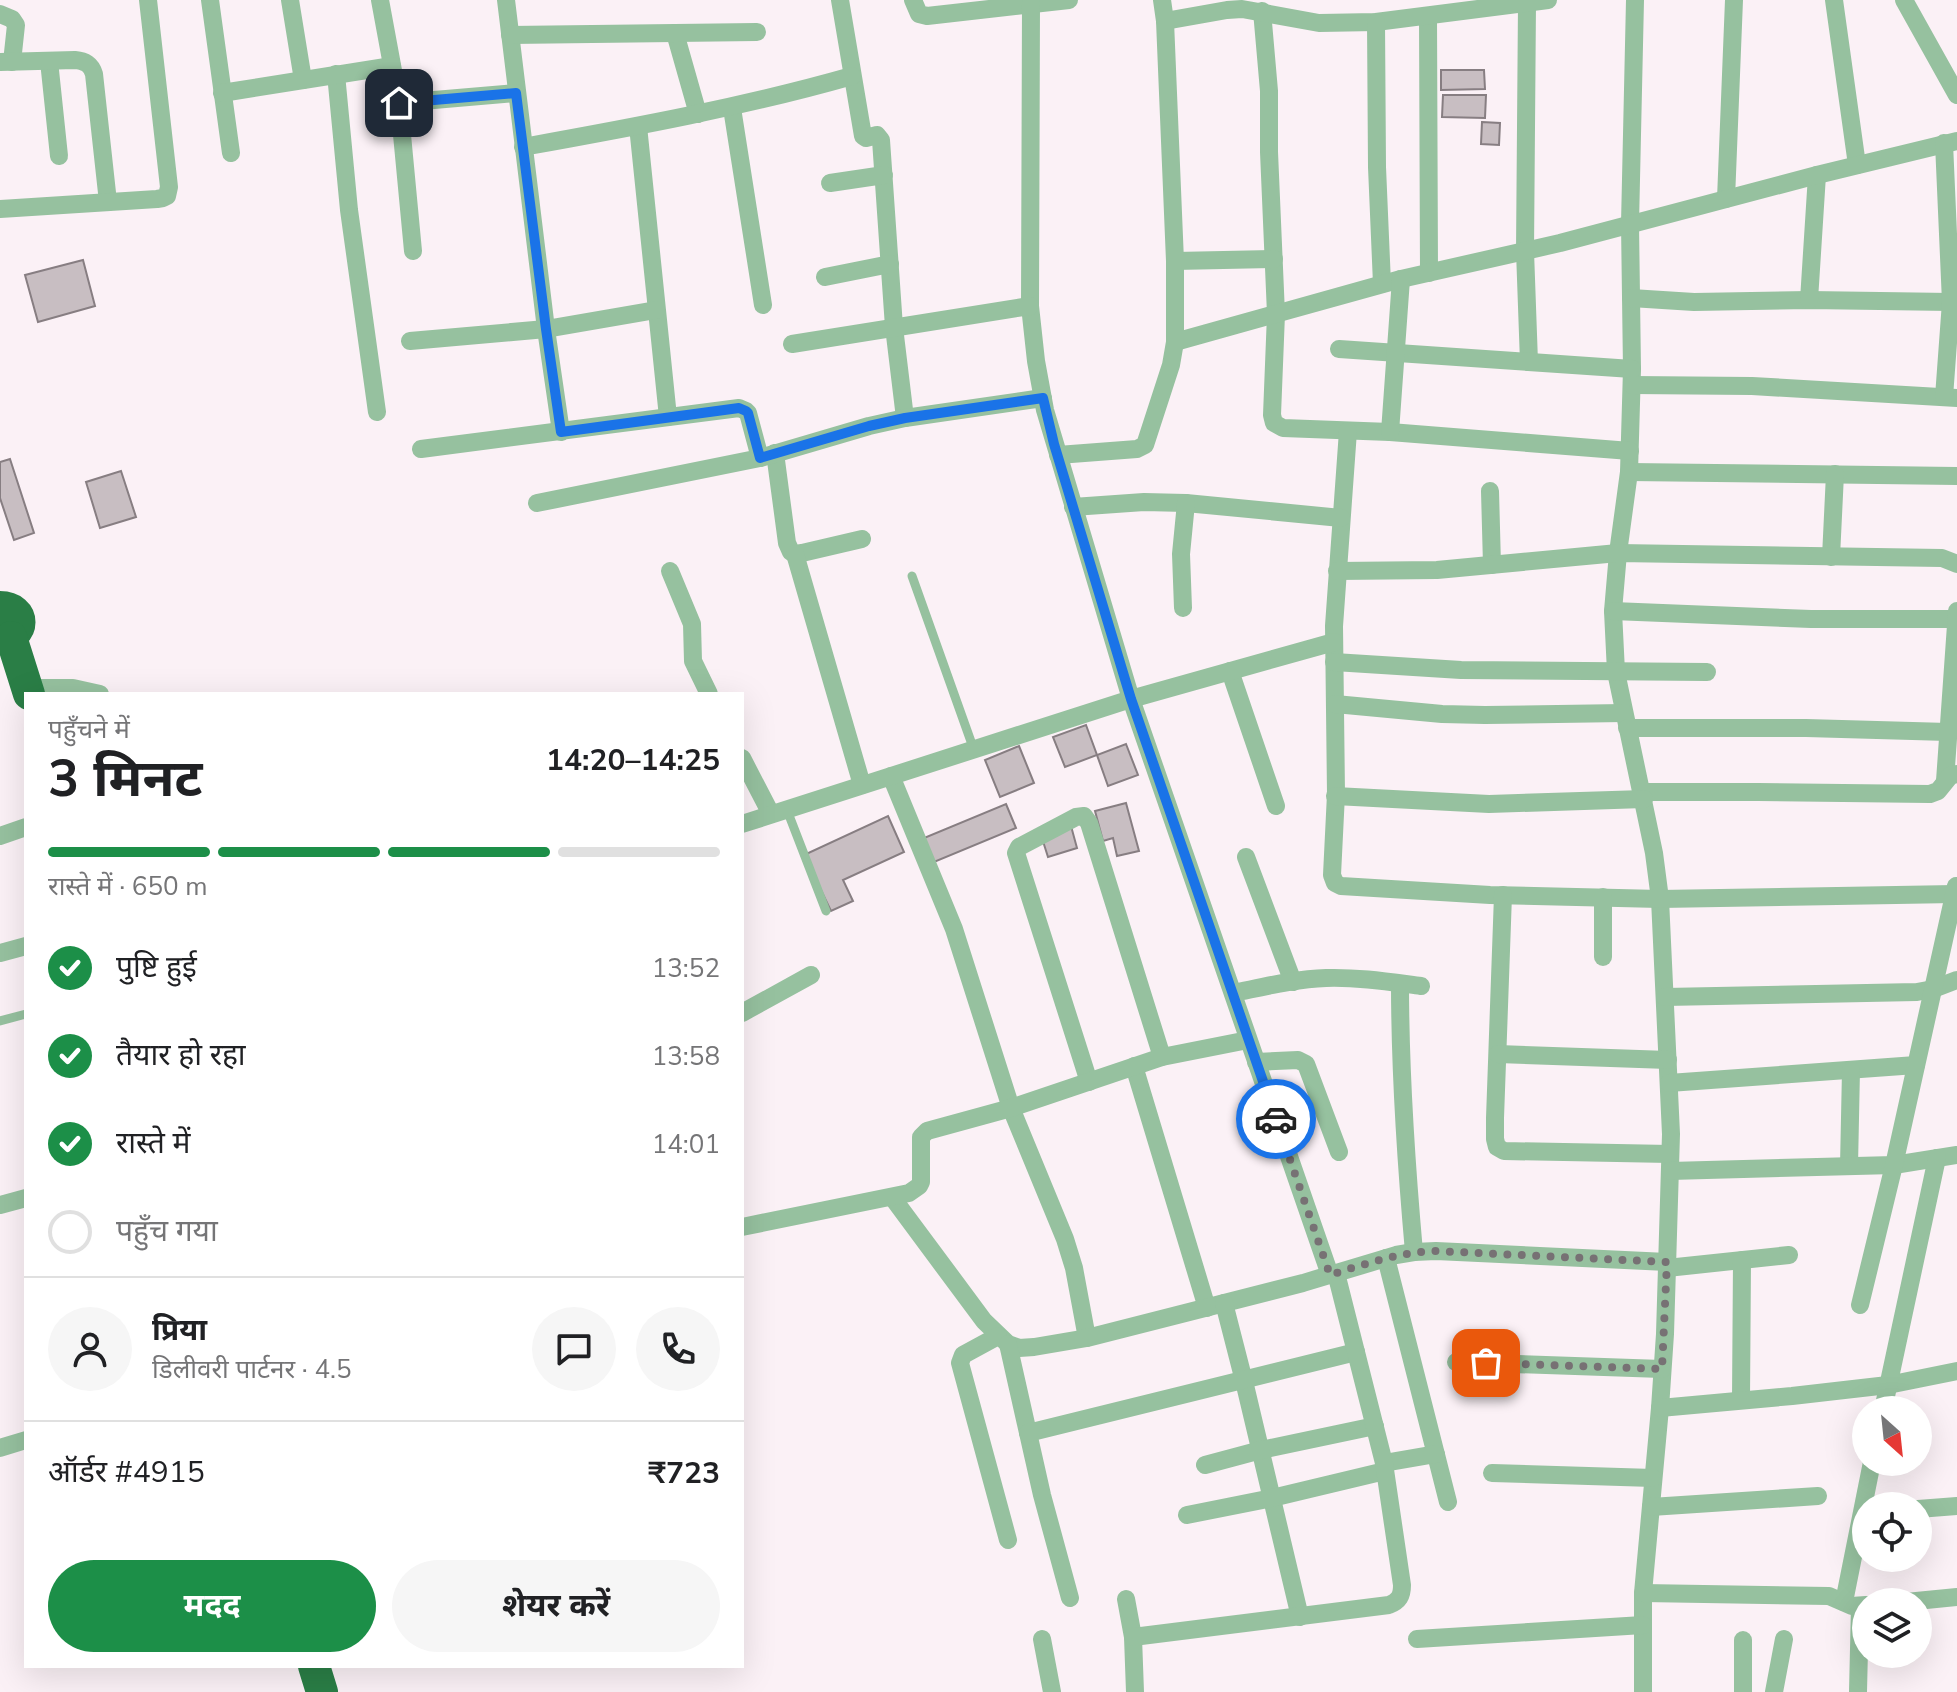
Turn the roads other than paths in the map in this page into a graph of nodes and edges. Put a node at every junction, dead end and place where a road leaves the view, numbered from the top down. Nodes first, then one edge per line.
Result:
1 (148, 0) edge
2 (210, 0) edge
3 (290, 0) edge
4 (380, 0) edge
5 (506, 0) edge
6 (840, 0) edge
7 (913, 0) edge
8 (1069, 0) edge
9 (1162, 0) edge
10 (1548, 0) edge
11 (1635, 0) edge
12 (1734, 0) edge
13 (1834, 0) edge
14 (1904, 0) edge
15 (1031, 3) junction
16 (1527, 3) junction
17 (1479, 5) edge
18 (1262, 11) junction
19 (0, 14) edge
20 (1428, 16) junction
21 (1165, 21) junction
22 (1376, 22) junction
23 (757, 32) dead end
24 (675, 33) junction
25 (510, 35) junction
26 (49, 61) junction
27 (6, 62) edge
28 (392, 66) junction
29 (336, 74) junction
30 (852, 76) junction
31 (303, 80) junction
32 (222, 93) junction
33 (516, 93) junction
34 (1957, 95) edge
35 (399, 103) junction
36 (732, 108) junction
37 (698, 114) junction
38 (638, 126) junction
39 (1950, 142) edge
40 (523, 147) junction
41 (231, 153) dead end
42 (59, 156) dead end
43 (1857, 165) junction
44 (884, 175) junction
45 (1817, 175) junction
46 (830, 183) dead end
47 (1726, 199) junction
48 (108, 202) junction
49 (0, 209) edge
50 (1630, 224) junction
51 (413, 251) dead end
52 (1525, 251) junction
53 (1274, 259) junction
54 (1175, 261) junction
55 (890, 264) junction
56 (1429, 273) junction
57 (825, 277) dead end
58 (1401, 279) junction
59 (1382, 284) junction
60 (1631, 298) junction
61 (1809, 300) junction
62 (1951, 302) junction
63 (763, 305) dead end
64 (1030, 306) junction
65 (656, 310) junction
66 (1276, 314) junction
67 (894, 327) junction
68 (546, 329) junction
69 (410, 341) dead end
70 (1175, 342) junction
71 (792, 344) dead end
72 (1339, 349) dead end
73 (1395, 353) junction
74 (1529, 362) junction
75 (1632, 377) junction
76 (1043, 398) junction
77 (1950, 398) edge
78 (377, 412) dead end
79 (668, 417) junction
80 (905, 418) junction
81 (1348, 431) junction
82 (561, 432) junction
83 (1390, 432) junction
84 (421, 449) dead end
85 (1630, 451) junction
86 (768, 455) junction
87 (1058, 455) junction
88 (1629, 472) junction
89 (1835, 474) junction
90 (1957, 476) edge
91 (1490, 491) dead end
92 (537, 503) dead end
93 (1186, 503) junction
94 (1073, 507) junction
95 (1341, 518) junction
96 (862, 539) dead end
97 (1618, 553) junction
98 (795, 554) junction
99 (1831, 557) junction
100 (1957, 564) edge
101 (1492, 565) junction
102 (670, 571) dead end
103 (1337, 571) junction
104 (912, 576) dead end
105 (1183, 608) dead end
106 (1613, 611) junction
107 (1957, 611) edge
108 (1957, 619) edge
109 (4, 627) edge
110 (1334, 642) junction
111 (1334, 662) junction
112 (1230, 671) junction
113 (1616, 672) junction
114 (1707, 672) dead end
115 (28, 691) edge
116 (91, 692) edge
117 (708, 692) edge
118 (1131, 699) junction
119 (1335, 704) junction
120 (1626, 720) junction
121 (1948, 732) junction
122 (974, 750) junction
123 (744, 761) edge
124 (891, 776) junction
125 (1951, 778) edge
126 (862, 785) junction
127 (1335, 796) junction
128 (1643, 796) junction
129 (1276, 806) dead end
130 (779, 812) junction
131 (744, 823) edge
132 (24, 828) edge
133 (0, 836) edge
134 (1246, 857) dead end
135 (1956, 889) edge
136 (1503, 895) junction
137 (1603, 897) junction
138 (1660, 899) junction
139 (826, 911) dead end
140 (24, 947) edge
141 (0, 953) edge
142 (1603, 957) dead end
143 (811, 975) dead end
144 (1957, 980) edge
145 (1293, 982) junction
146 (1400, 984) junction
147 (1421, 986) dead end
148 (1933, 989) junction
149 (1233, 993) junction
150 (1665, 997) junction
151 (744, 1012) edge
152 (24, 1015) edge
153 (0, 1021) edge
154 (1248, 1040) junction
155 (1498, 1054) junction
156 (1162, 1057) junction
157 (1668, 1060) junction
158 (1256, 1062) junction
159 (1916, 1065) junction
160 (1134, 1066) junction
161 (1851, 1070) junction
162 (1089, 1082) junction
163 (1669, 1083) junction
164 (1011, 1108) junction
165 (1339, 1152) dead end
166 (1957, 1155) edge
167 (1937, 1158) junction
168 (1670, 1163) junction
169 (1894, 1165) junction
170 (1849, 1166) junction
171 (892, 1197) junction
172 (24, 1199) edge
173 (0, 1205) edge
174 (744, 1227) edge
175 (1414, 1252) junction
176 (1789, 1255) dead end
177 (1386, 1258) junction
178 (1742, 1260) junction
179 (1667, 1265) junction
180 (1333, 1274) junction
181 (1215, 1305) junction
182 (1860, 1305) dead end
183 (1087, 1338) junction
184 (1003, 1340) junction
185 (1356, 1352) junction
186 (1456, 1362) dead end
187 (1662, 1369) junction
188 (1957, 1371) edge
189 (1244, 1381) junction
190 (1888, 1385) junction
191 (1886, 1396) edge
192 (1741, 1400) junction
193 (1660, 1408) junction
194 (1375, 1426) junction
195 (1028, 1433) junction
196 (24, 1441) edge
197 (0, 1448) edge
198 (1261, 1450) junction
199 (1436, 1454) junction
200 (1205, 1465) dead end
201 (1384, 1467) junction
202 (1492, 1473) dead end
203 (1653, 1478) junction
204 (1818, 1496) dead end
205 (1272, 1498) junction
206 (1448, 1502) dead end
207 (1957, 1506) edge
208 (1651, 1507) junction
209 (1932, 1508) edge
210 (1187, 1515) dead end
211 (1008, 1540) dead end
212 (1643, 1593) junction
213 (1957, 1597) edge
214 (1070, 1598) dead end
215 (1126, 1599) dead end
216 (1932, 1599) edge
217 (1852, 1603) edge
218 (1300, 1617) junction
219 (1643, 1625) junction
220 (1133, 1637) junction
221 (1042, 1639) dead end
222 (1417, 1639) dead end
223 (1784, 1639) dead end
224 (1743, 1640) dead end
225 (315, 1668) edge
226 (1858, 1668) edge
227 (322, 1692) edge
228 (1052, 1692) edge
229 (1135, 1692) edge
230 (1643, 1692) edge
231 (1743, 1692) edge
232 (1774, 1692) edge
233 (1858, 1692) edge

1 - 48 street
2 - 32 street
3 - 31 street
4 - 28 street
5 - 25 street
6 - 30 street
7 - 15 street
8 - 15 street
9 - 21 street
10 - 16 street
11 - 50 street
12 - 47 street
13 - 43 street
14 - 34 street
15 - 64 street
16 - 17 street
16 - 52 street
17 - 20 street
18 - 21 street
18 - 22 street
18 - 53 street
19 - 27 street
20 - 22 street
20 - 56 street
21 - 54 street
22 - 59 street
23 - 24 street
24 - 25 street
24 - 37 street
25 - 33 street
26 - 27 street
26 - 42 street
26 - 48 street
28 - 29 street
28 - 35 street
29 - 31 street
29 - 78 street
30 - 36 street
30 - 44 street
31 - 32 street
32 - 41 street
33 - 35 street
33 - 40 street
35 - 51 street
36 - 37 street
36 - 63 street
37 - 38 street
38 - 40 street
38 - 65 street
39 - 43 street
39 - 62 street
40 - 68 street
43 - 45 street
44 - 46 street
44 - 55 street
45 - 47 street
45 - 61 street
47 - 50 street
48 - 49 street
50 - 52 street
50 - 60 street
52 - 56 street
52 - 74 street
53 - 54 street
53 - 66 street
54 - 70 street
55 - 57 street
55 - 67 street
56 - 58 street
58 - 59 street
58 - 73 street
59 - 66 street
60 - 61 street
60 - 75 street
61 - 62 street
62 - 77 street
64 - 67 street
64 - 76 street
65 - 68 street
65 - 79 street
66 - 70 street
66 - 81 street
67 - 71 street
67 - 80 street
68 - 69 street
68 - 82 street
70 - 87 street
72 - 73 street
73 - 74 street
73 - 83 street
74 - 75 street
75 - 77 street
75 - 85 street
76 - 80 street
76 - 87 street
79 - 82 street
79 - 86 street
80 - 86 street
81 - 83 street
81 - 95 street
82 - 84 street
83 - 85 street
85 - 88 street
86 - 92 street
86 - 98 street
87 - 94 street
88 - 89 street
88 - 97 street
89 - 90 street
89 - 99 street
91 - 101 street
93 - 94 street
93 - 95 street
93 - 105 street
94 - 118 street
95 - 103 street
96 - 98 street
97 - 99 street
97 - 101 street
97 - 106 street
98 - 126 street
99 - 100 street
101 - 103 street
102 - 117 street
103 - 110 street
104 - 122 lane
106 - 108 street
106 - 113 street
107 - 108 street
108 - 121 street
109 - 115 highway
110 - 111 street
110 - 112 street
111 - 113 street
111 - 119 street
112 - 118 street
112 - 129 street
113 - 114 street
113 - 120 street
115 - 116 street
118 - 122 street
118 - 149 street
119 - 120 street
119 - 127 street
120 - 121 street
120 - 128 street
121 - 125 street
122 - 124 street
123 - 130 street
124 - 126 street
124 - 164 street
125 - 128 street
126 - 130 street
127 - 128 street
127 - 136 street
128 - 138 street
130 - 131 street
130 - 139 lane
132 - 133 street
134 - 145 street
135 - 138 street
135 - 148 street
136 - 137 street
136 - 155 street
137 - 138 street
137 - 142 street
138 - 150 street
140 - 141 street
143 - 151 street
144 - 148 street
145 - 146 street
145 - 149 street
146 - 147 street
146 - 175 street
148 - 150 street
148 - 159 street
149 - 154 street
150 - 157 street
152 - 153 lane
154 - 156 street
154 - 158 street
155 - 157 street
155 - 168 street
156 - 160 street
156 - 162 street
157 - 163 street
158 - 165 street
158 - 180 street
159 - 161 street
159 - 169 street
160 - 162 street
160 - 181 street
161 - 163 street
161 - 170 street
162 - 164 street
163 - 168 street
164 - 171 street
164 - 183 street
166 - 167 street
167 - 169 street
167 - 190 street
168 - 170 street
168 - 179 street
169 - 170 street
169 - 182 street
171 - 174 street
171 - 184 street
172 - 173 street
175 - 177 street
175 - 179 street
176 - 178 street
177 - 180 street
177 - 199 street
178 - 179 street
178 - 192 street
179 - 187 street
180 - 181 street
180 - 185 street
181 - 183 street
181 - 189 street
183 - 184 street
184 - 195 street
184 - 211 street
185 - 189 street
185 - 194 street
186 - 187 street
187 - 193 street
188 - 190 street
189 - 195 street
189 - 198 street
190 - 191 street
190 - 192 street
192 - 193 street
193 - 203 street
194 - 198 street
194 - 201 street
195 - 214 street
196 - 197 street
198 - 200 street
198 - 205 street
199 - 201 street
199 - 206 street
201 - 205 street
201 - 218 street
202 - 203 street
203 - 208 street
204 - 208 street
205 - 210 street
205 - 218 street
207 - 209 street
208 - 212 street
212 - 217 street
212 - 219 street
213 - 216 street
215 - 220 street
218 - 220 street
219 - 222 street
219 - 230 street
220 - 229 street
221 - 228 street
223 - 232 street
224 - 231 street
225 - 227 highway
226 - 233 street

